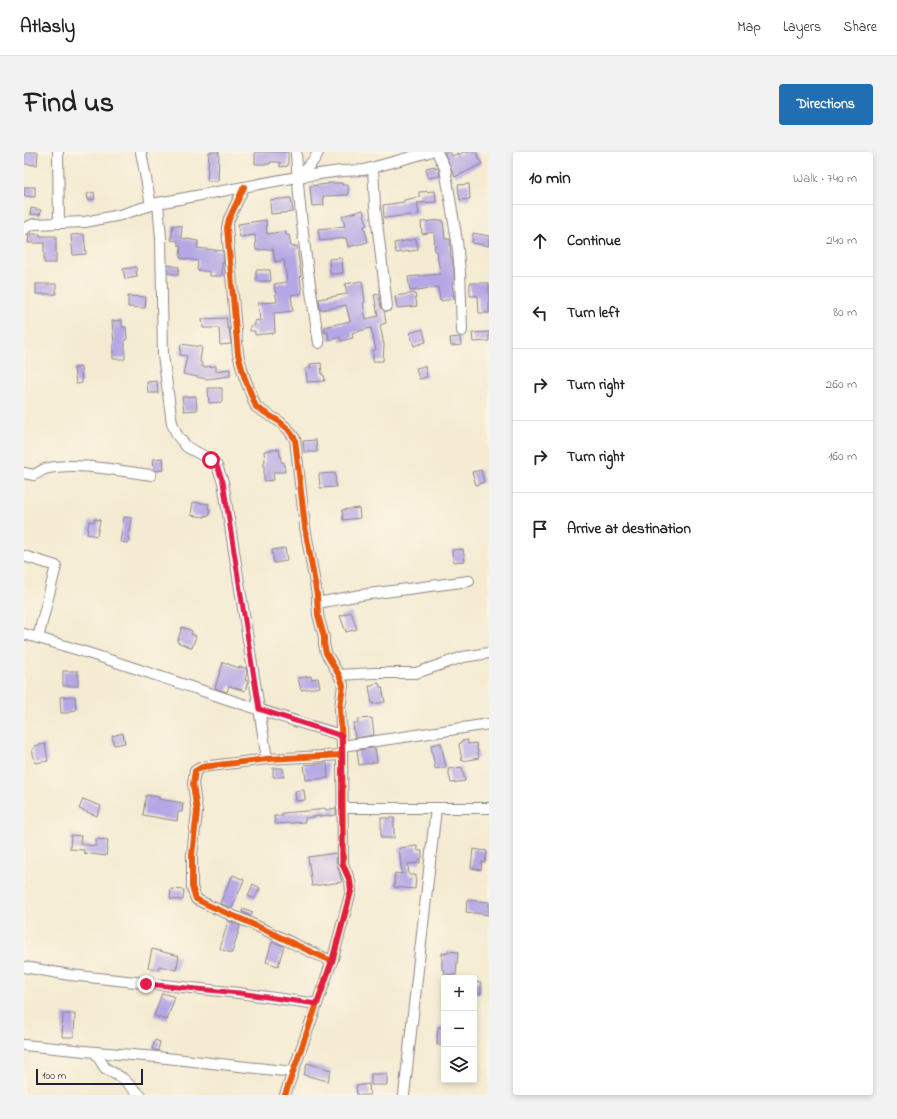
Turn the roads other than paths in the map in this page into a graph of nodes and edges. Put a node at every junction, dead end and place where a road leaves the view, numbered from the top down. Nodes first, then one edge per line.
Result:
1 (58, 152) edge
2 (141, 152) edge
3 (296, 152) edge
4 (318, 152) edge
5 (429, 152) edge
6 (437, 152) edge
7 (373, 168) junction
8 (297, 177) junction
9 (244, 187) junction
10 (154, 204) junction
11 (59, 223) junction
12 (24, 229) edge
13 (386, 306) dead end
14 (462, 331) dead end
15 (319, 344) dead end
16 (24, 473) edge
17 (151, 475) dead end
18 (24, 556) edge
19 (469, 581) dead end
20 (317, 603) junction
21 (24, 634) edge
22 (38, 638) junction
23 (489, 653) edge
24 (339, 675) junction
25 (259, 709) junction
26 (489, 724) edge
27 (342, 745) junction
28 (267, 759) junction
29 (342, 808) junction
30 (436, 808) junction
31 (489, 808) edge
32 (332, 961) junction
33 (24, 967) edge
34 (317, 1004) junction
35 (24, 1044) edge
36 (95, 1052) junction
37 (293, 1072) junction
38 (140, 1095) edge
39 (285, 1095) edge
40 (404, 1095) edge

1 - 11 street
2 - 10 street
3 - 8 street
4 - 8 street
5 - 7 street
6 - 14 street
7 - 8 street
7 - 13 street
8 - 9 street
8 - 15 street
9 - 10 street
9 - 20 street
10 - 11 street
10 - 25 street
11 - 12 street
16 - 17 street
18 - 22 street
19 - 20 street
20 - 24 street
21 - 22 street
22 - 25 street
23 - 24 street
24 - 27 street
25 - 27 street
25 - 28 street
26 - 27 street
27 - 28 street
27 - 29 street
28 - 32 street
29 - 30 street
29 - 32 street
30 - 31 street
30 - 40 street
32 - 34 street
33 - 34 street
34 - 37 street
35 - 36 street
36 - 37 street
36 - 38 street
37 - 39 street

